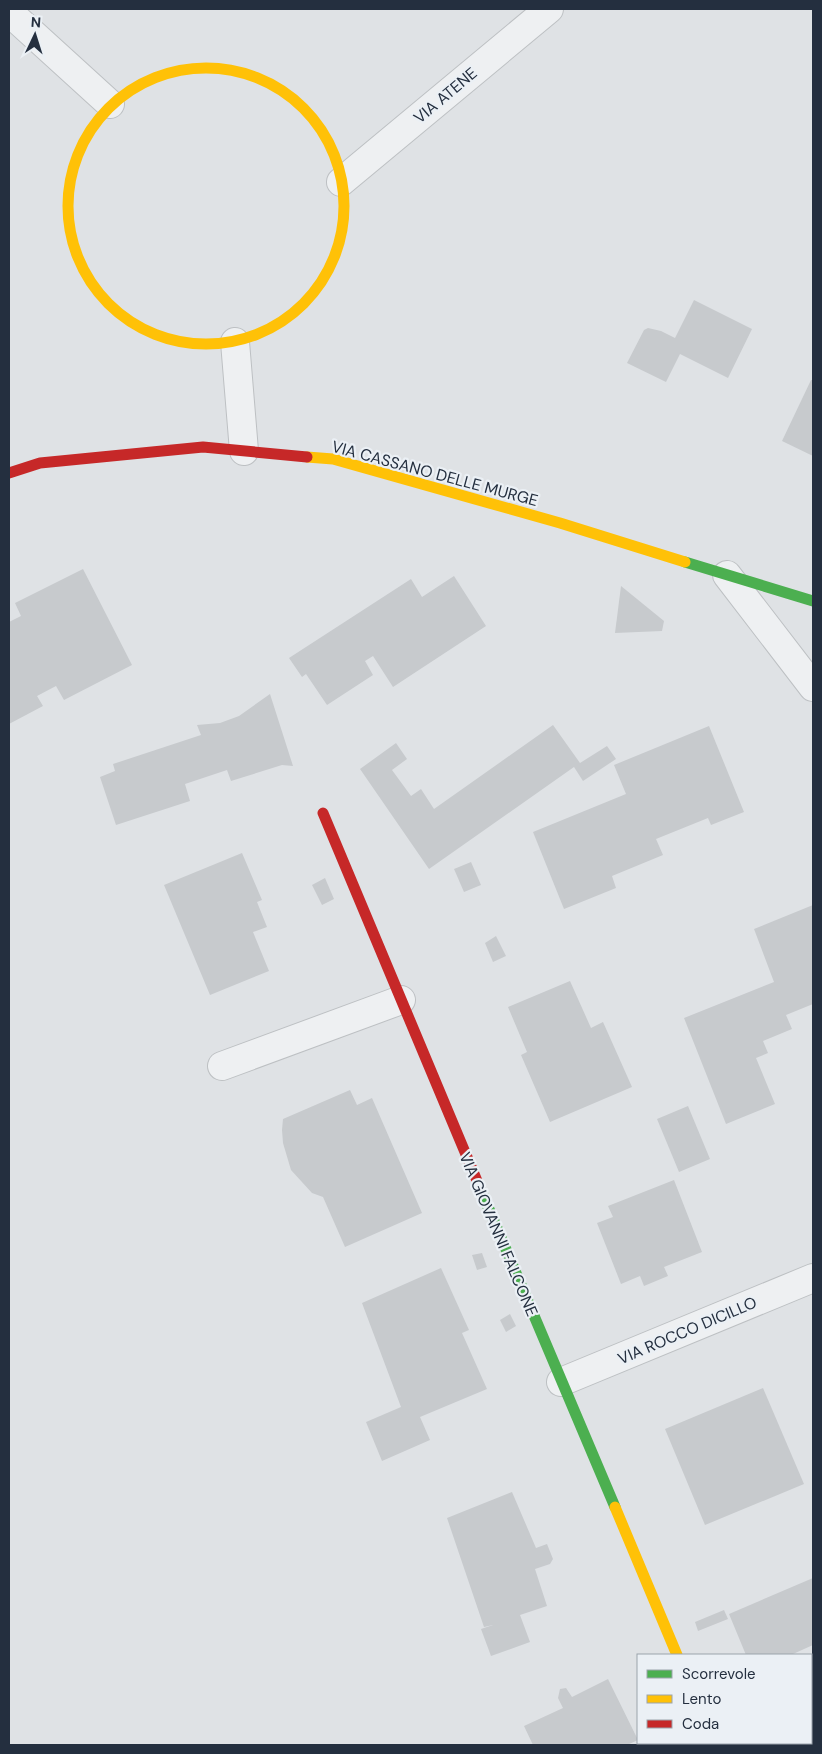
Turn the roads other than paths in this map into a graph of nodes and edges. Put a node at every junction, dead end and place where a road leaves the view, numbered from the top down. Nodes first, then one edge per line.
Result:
1 (549, 9) edge
2 (9, 12) edge
3 (110, 104) junction
4 (342, 182) junction
5 (235, 342) junction
6 (244, 451) junction
7 (9, 473) edge
8 (727, 575) junction
9 (813, 601) edge
10 (813, 687) edge
11 (323, 813) dead end
12 (400, 1000) junction
13 (222, 1066) dead end
14 (813, 1278) edge
15 (561, 1382) junction
16 (676, 1654) edge

1 - 4 street, VIA ATENE
2 - 3 street
3 - 4 street
3 - 5 street
4 - 5 street
5 - 6 street
6 - 7 street, VIA CASSANO DELLE MURGE
6 - 8 street, VIA CASSANO DELLE MURGE
8 - 9 street, VIA CASSANO DELLE MURGE
8 - 10 street
11 - 12 street, VIA GIOVANNI FALCONE
12 - 13 street
12 - 15 street, VIA GIOVANNI FALCONE
14 - 15 street, VIA ROCCO DICILLO
15 - 16 street, VIA GIOVANNI FALCONE

